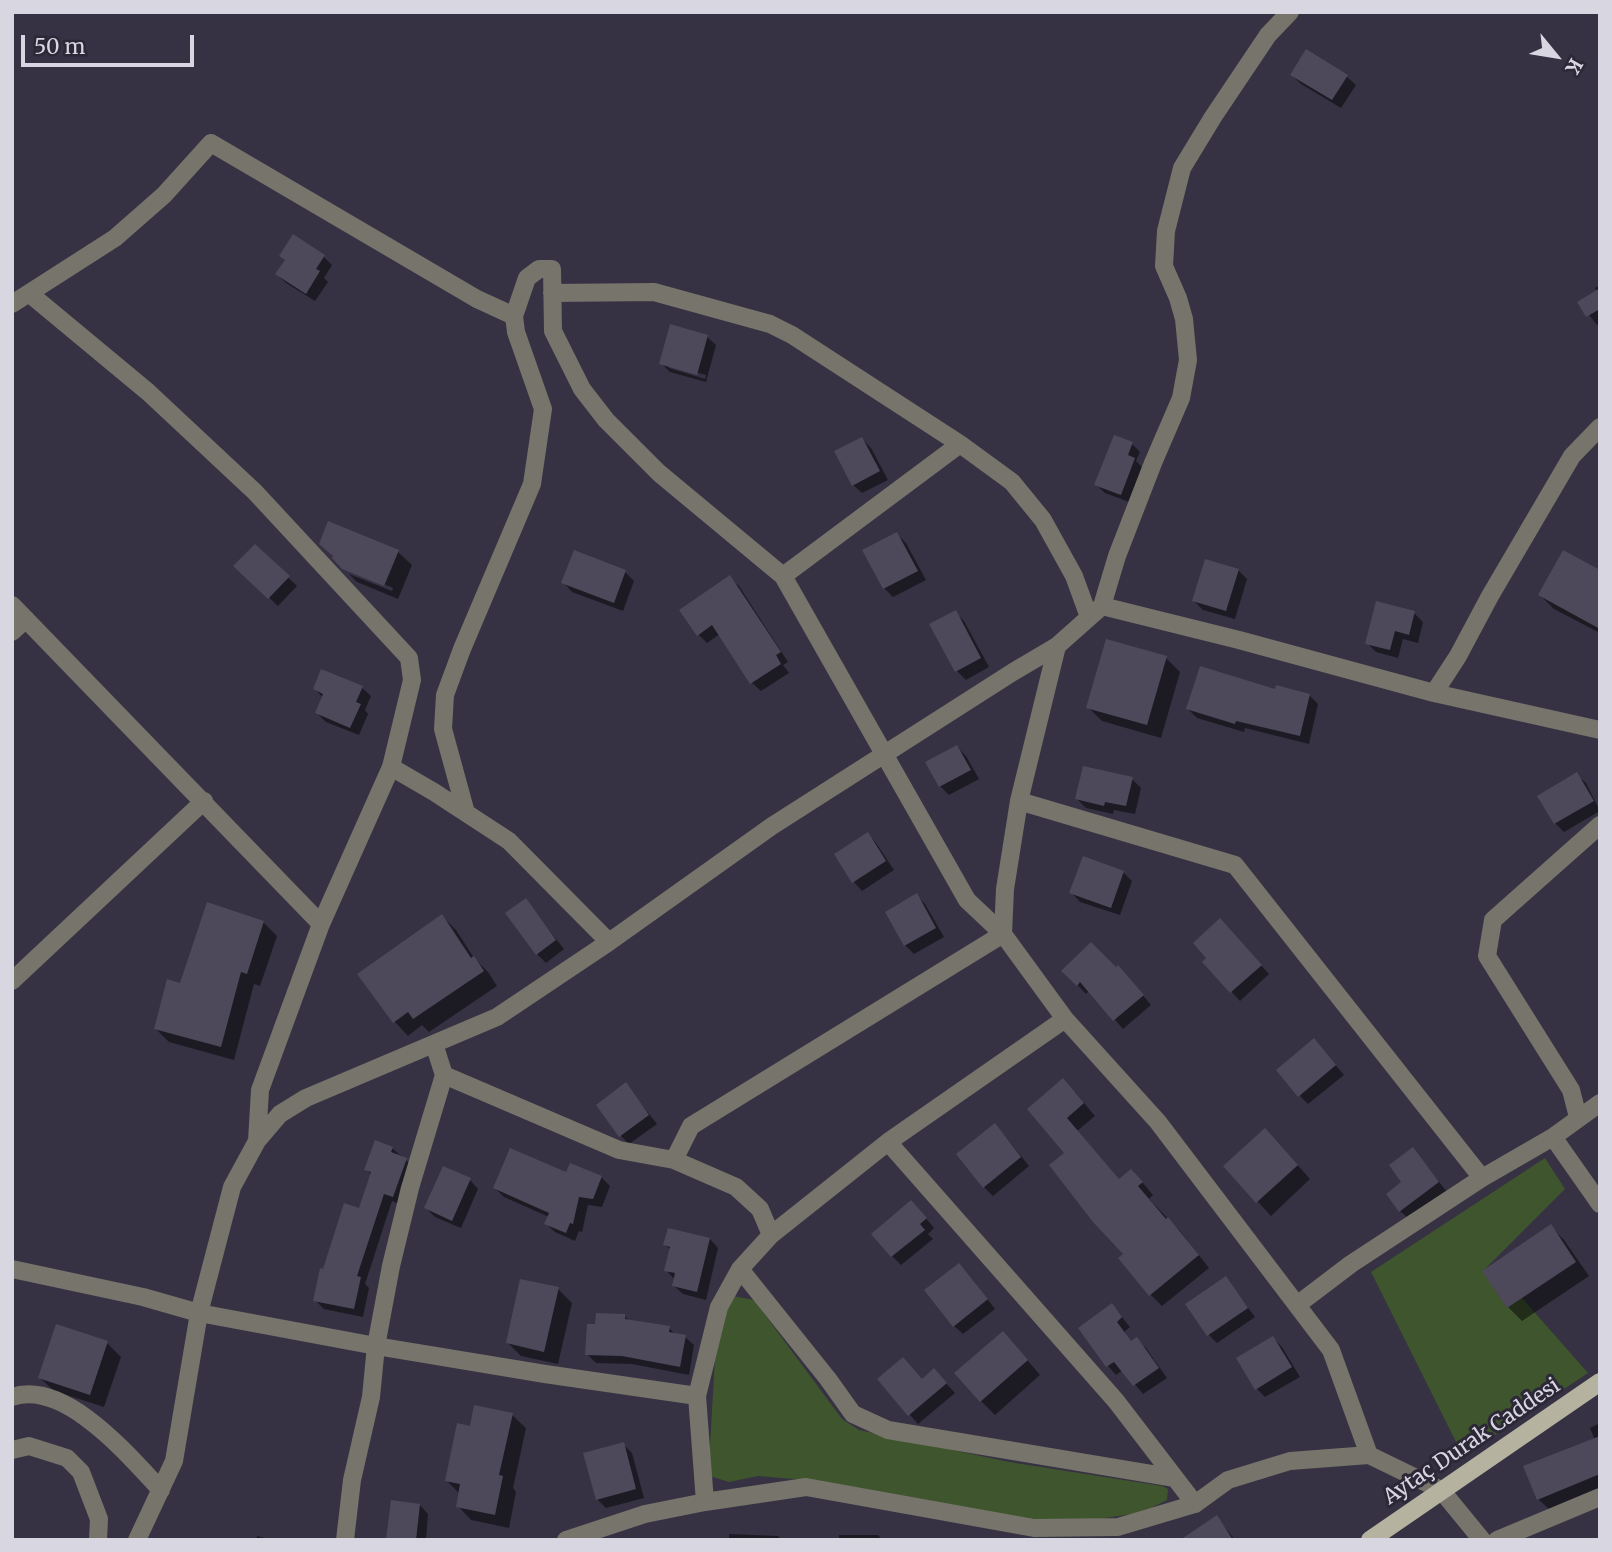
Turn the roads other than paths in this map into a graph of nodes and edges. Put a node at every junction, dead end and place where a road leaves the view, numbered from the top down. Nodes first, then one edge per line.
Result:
1 (1290, 12) edge
2 (552, 293) junction
3 (30, 294) junction
4 (12, 304) edge
5 (514, 316) junction
6 (1600, 427) edge
7 (960, 444) junction
8 (783, 576) junction
9 (12, 605) edge
10 (1095, 612) junction
11 (26, 619) junction
12 (12, 632) edge
13 (1057, 646) junction
14 (1434, 694) junction
15 (1600, 730) edge
16 (883, 754) junction
17 (391, 767) junction
18 (1019, 801) junction
19 (204, 802) junction
20 (466, 813) junction
21 (1600, 825) edge
22 (321, 924) junction
23 (1003, 934) junction
24 (609, 942) junction
25 (12, 981) edge
26 (1065, 1019) junction
27 (434, 1044) junction
28 (444, 1075) junction
29 (1600, 1102) edge
30 (1578, 1117) junction
31 (1553, 1137) junction
32 (257, 1140) junction
33 (888, 1142) junction
34 (674, 1160) junction
35 (1482, 1178) junction
36 (1600, 1204) edge
37 (771, 1235) junction
38 (12, 1269) edge
39 (740, 1269) junction
40 (1297, 1305) junction
41 (199, 1313) junction
42 (376, 1346) junction
43 (1600, 1382) edge
44 (697, 1396) junction
45 (12, 1397) edge
46 (12, 1450) edge
47 (1369, 1455) junction
48 (1175, 1478) junction
49 (162, 1490) junction
50 (1441, 1490) junction
51 (1600, 1497) edge
52 (705, 1502) junction
53 (1195, 1504) junction
54 (1103, 1534) edge
55 (98, 1540) edge
56 (137, 1540) edge
57 (345, 1540) edge
58 (566, 1540) edge
59 (1370, 1540) edge
60 (1482, 1540) edge
61 (1497, 1540) edge

1 - 10 street
2 - 5 street
2 - 7 street
2 - 8 street
3 - 4 street
3 - 5 street
3 - 17 street
5 - 20 street
6 - 14 street
7 - 8 street
7 - 10 street
8 - 16 street
9 - 11 street
10 - 13 street
10 - 14 street
11 - 12 street
11 - 19 street
13 - 16 street
13 - 18 street
14 - 15 street
16 - 23 street
16 - 24 street
17 - 20 street
17 - 22 street
18 - 23 street
18 - 35 street
19 - 22 street
19 - 25 street
20 - 24 street
21 - 30 street
22 - 32 street
23 - 26 street
23 - 34 street
24 - 27 street
26 - 33 street
26 - 40 street
27 - 28 street
27 - 32 street
28 - 34 street
28 - 42 street
29 - 30 street
30 - 31 street
31 - 35 street
31 - 36 street
32 - 41 street
33 - 37 street
33 - 48 street
34 - 37 street
35 - 40 street
37 - 39 street
38 - 41 street
39 - 44 street
39 - 48 street
40 - 47 street
41 - 42 street
41 - 49 street
42 - 44 street
42 - 57 street
43 - 50 main road, Aytaç Durak Caddesi
44 - 52 street
45 - 49 street
46 - 55 street
47 - 50 street
47 - 53 street
48 - 53 street
49 - 56 street
50 - 59 main road, Aytaç Durak Caddesi
50 - 60 street
51 - 61 street
52 - 54 street
52 - 58 street
53 - 54 street

